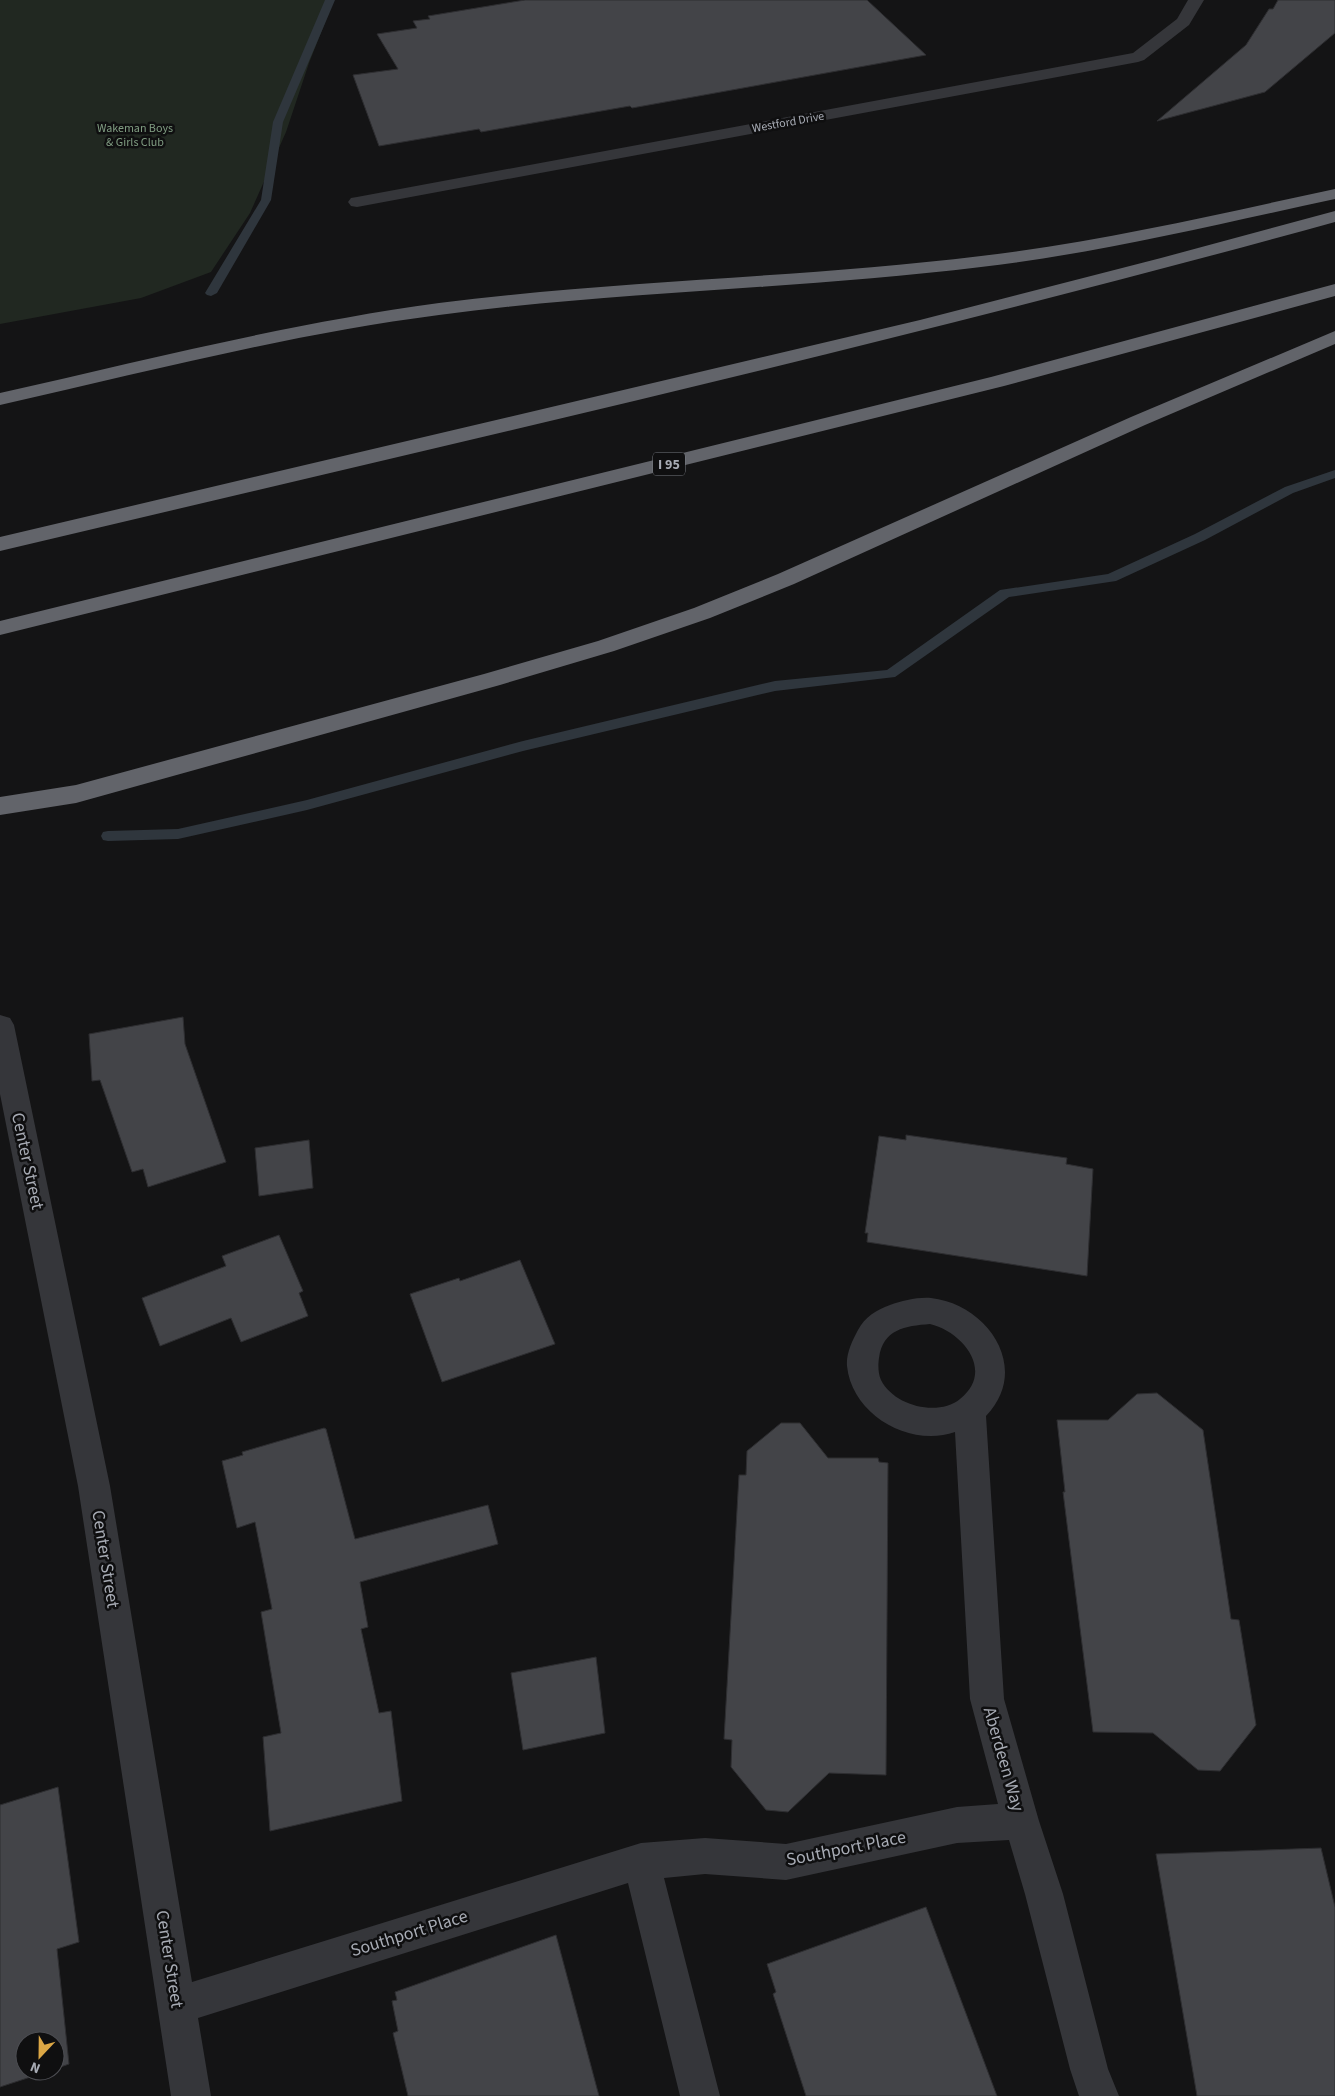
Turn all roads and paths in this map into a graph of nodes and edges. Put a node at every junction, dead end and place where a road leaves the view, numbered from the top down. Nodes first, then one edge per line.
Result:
1 (1196, 0) edge
2 (1335, 194) edge
3 (357, 202) dead end
4 (1335, 216) edge
5 (1335, 290) edge
6 (1335, 337) edge
7 (0, 400) edge
8 (0, 544) edge
9 (0, 628) edge
10 (0, 806) edge
11 (0, 1025) edge
12 (970, 1411) dead end
13 (1021, 1821) junction
14 (641, 1861) junction
15 (178, 2005) junction
16 (192, 2096) edge
17 (700, 2096) edge
18 (1099, 2096) edge

1 - 3 street, Westford Drive
2 - 7 highway
4 - 8 highway
5 - 9 highway, I 95
6 - 10 highway
11 - 15 street, Center Street
12 - 13 street, Aberdeen Way
13 - 14 street, Southport Place
13 - 18 street, Aberdeen Way
14 - 15 street, Southport Place
14 - 17 street
15 - 16 street, Center Street

